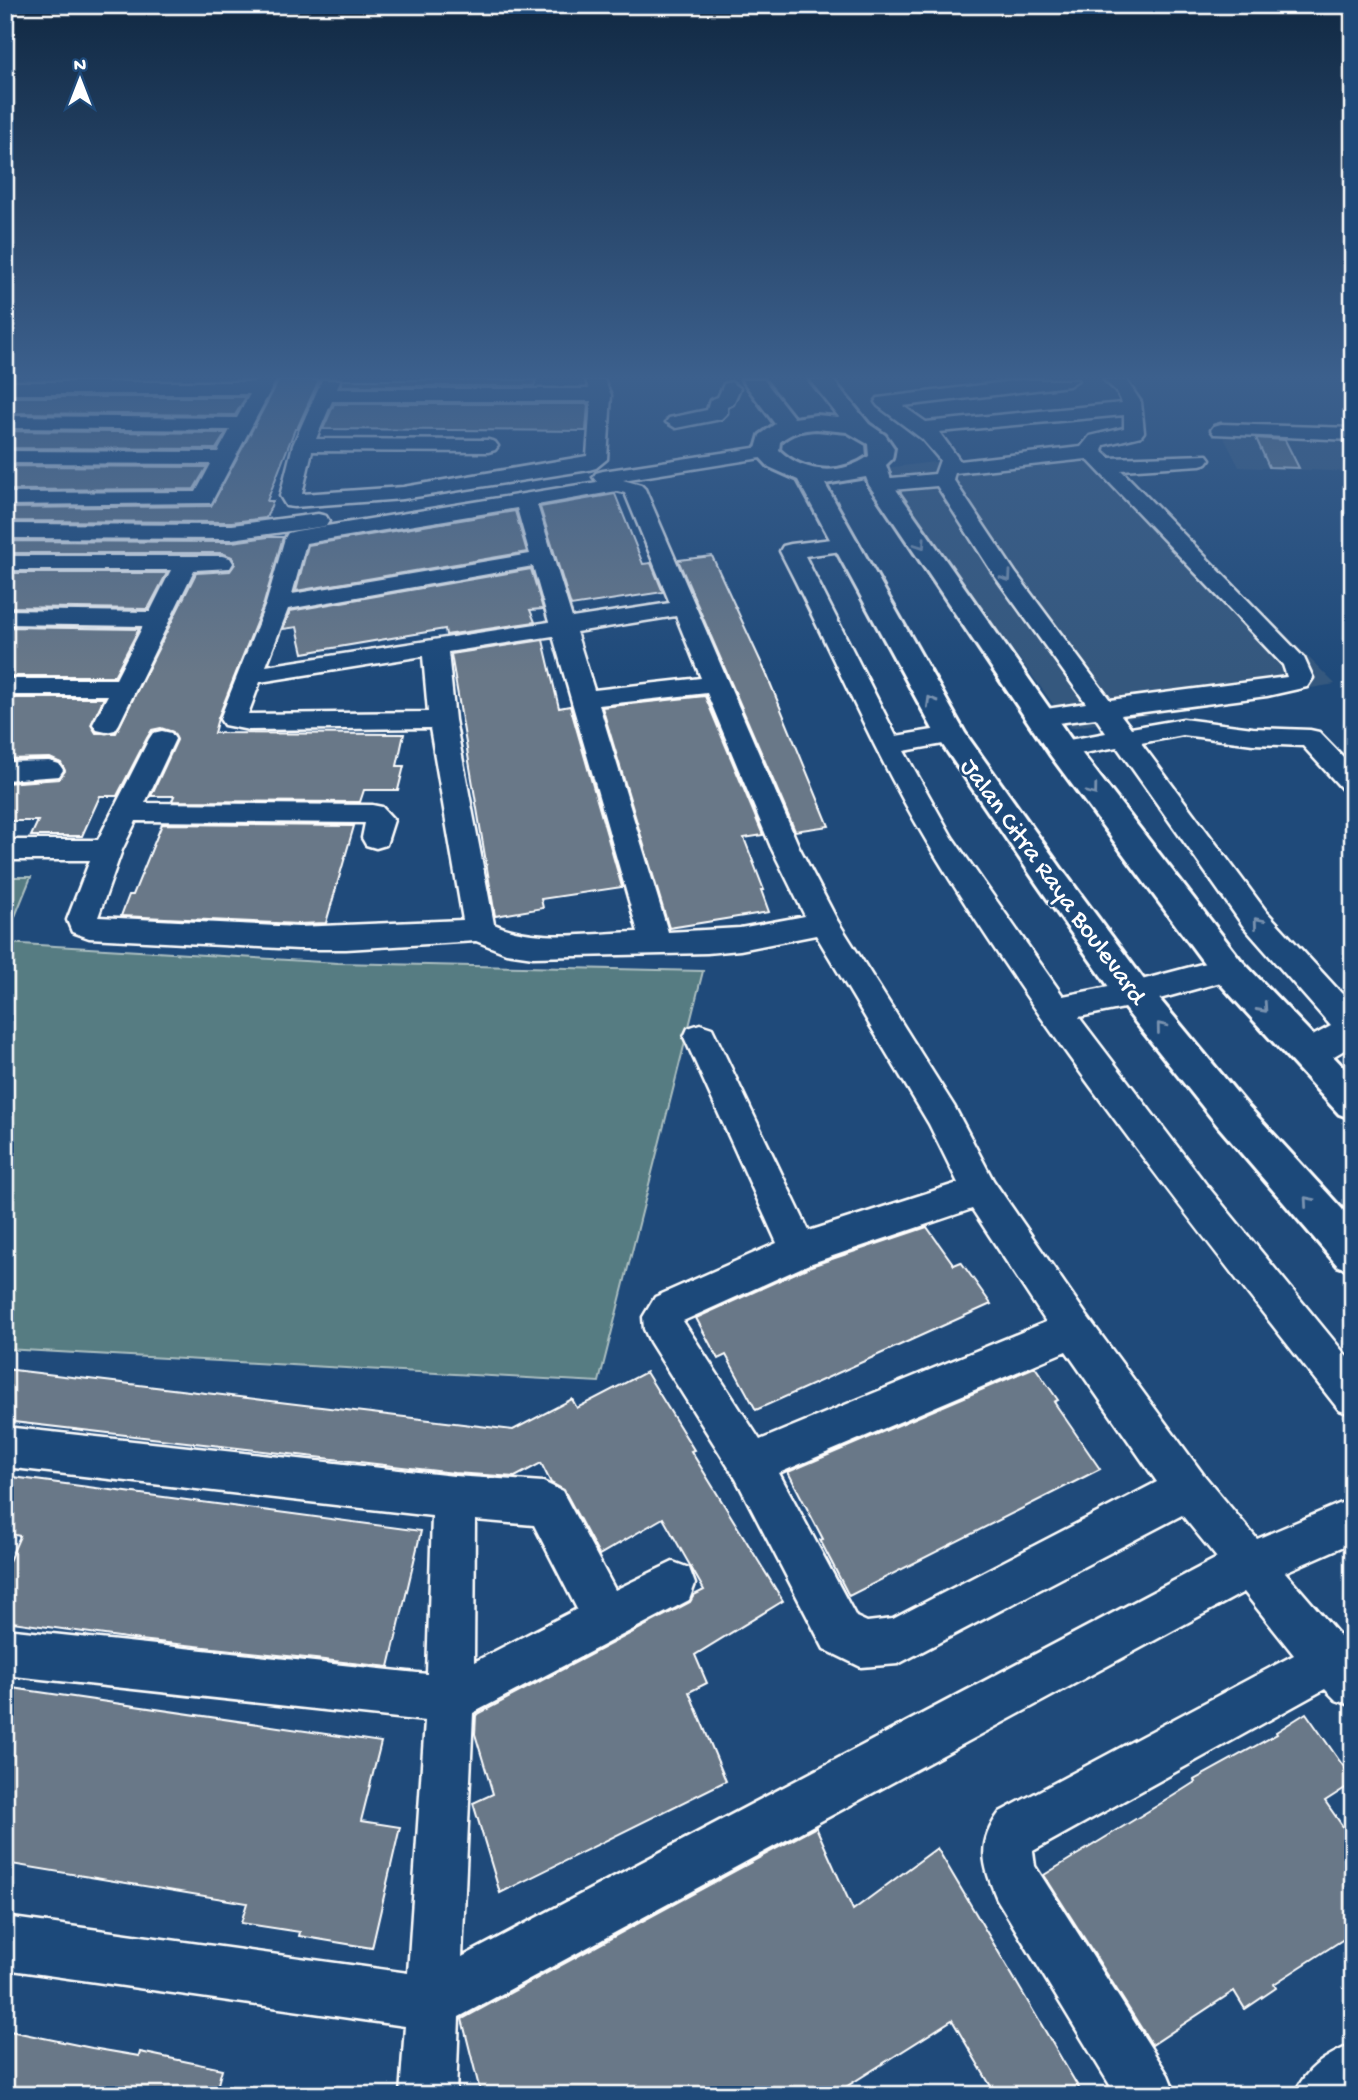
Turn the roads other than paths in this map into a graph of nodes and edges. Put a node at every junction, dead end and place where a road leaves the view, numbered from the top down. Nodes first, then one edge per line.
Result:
1 (214, 478) edge
2 (296, 478) edge
3 (407, 478) edge
4 (499, 478) edge
5 (597, 478) edge
6 (809, 478) edge
7 (880, 478) edge
8 (949, 478) edge
9 (1116, 478) edge
10 (486, 480) joint
11 (403, 493) junction
12 (5, 499) edge
13 (525, 500) junction
14 (5, 531) edge
15 (848, 544) junction
16 (544, 558) junction
17 (5, 563) edge
18 (186, 563) junction
19 (222, 563) dead end
20 (278, 604) junction
21 (684, 608) junction
22 (5, 617) edge
23 (160, 618) junction
24 (563, 626) junction
25 (435, 647) junction
26 (307, 667) junction
27 (248, 676) junction
28 (716, 684) junction
29 (5, 687) edge
30 (125, 687) junction
31 (1267, 688) junction
32 (586, 699) junction
33 (1163, 701) junction
34 (1102, 708) junction
35 (1042, 717) junction
36 (442, 720) junction
37 (310, 722) junction
38 (106, 724) dead end
39 (1183, 727) junction
40 (951, 735) junction
41 (1123, 737) junction
42 (1310, 738) junction
43 (162, 739) dead end
44 (886, 746) junction
45 (1062, 749) junction
46 (50, 770) dead end
47 (5, 771) edge
48 (1353, 784) edge
49 (126, 812) junction
50 (376, 838) dead end
51 (5, 850) edge
52 (108, 850) junction
53 (824, 923) junction
54 (480, 930) junction
55 (656, 942) junction
56 (1228, 969) junction
57 (1134, 993) junction
58 (1055, 1010) junction
59 (1353, 1028) edge
60 (700, 1037) dead end
61 (1306, 1055) junction
62 (1353, 1103) edge
63 (980, 1191) junction
64 (799, 1251) junction
65 (1353, 1252) edge
66 (1073, 1329) junction
67 (1353, 1396) edge
68 (5, 1447) edge
69 (751, 1464) junction
70 (1188, 1489) junction
71 (454, 1497) junction
72 (1353, 1520) edge
73 (1249, 1565) junction
74 (673, 1584) dead end
75 (606, 1619) junction
76 (5, 1652) edge
77 (1341, 1672) edge
78 (450, 1700) junction
79 (5, 1943) edge
80 (431, 2003) junction
81 (1353, 2072) edge
82 (428, 2095) edge
83 (1148, 2095) edge
84 (1322, 2095) edge

1 - 12 street
2 - 11 street
3 - 11 street
4 - 10 street
5 - 14 street
6 - 15 main road, Jalan Citra Raya Boulevard
7 -> 35 main road
8 -> 34 street
9 - 31 street
10 - 11 street
13 - 16 street
13 - 20 street
13 - 21 street
40 -> 15 main road, Jalan Citra Raya Boulevard
15 - 44 street
16 - 20 street
16 - 24 street
17 - 18 street
18 - 19 street
18 - 23 street
20 - 27 street
21 - 24 street
21 - 28 street
22 - 23 street
23 - 30 street
24 - 25 street
24 - 32 street
25 - 26 street
25 - 36 street
26 - 27 street
26 - 37 street
27 - 37 street
28 - 32 street
28 - 53 street
29 - 30 street
30 - 38 street
31 - 33 street
31 - 42 street
32 - 55 street
33 - 34 street
33 - 39 street
34 - 35 street
34 - 41 street
35 - 45 main road
36 - 37 street
36 - 54 street
39 - 41 street
39 - 42 street
40 - 44 street
40 - 57 main road, Jalan Citra Raya Boulevard
41 - 45 street
59 -> 41 street
42 - 48 street
43 - 49 street
44 - 58 street
45 -> 56 main road
46 - 47 street
49 - 50 street
49 - 52 street
51 - 52 street
52 - 54 street
53 - 55 street
53 - 63 street
54 - 55 street
56 - 57 street
56 -> 61 main road
57 - 58 street
65 -> 57 main road, Jalan Citra Raya Boulevard
58 - 67 street
59 - 61 street
60 - 64 street
61 - 62 main road
63 - 64 street
63 - 66 street
64 - 69 street
66 - 69 street
66 - 70 street
68 - 71 street
69 - 70 street
70 - 73 street
71 - 75 street
71 - 78 street
72 - 73 street
73 - 77 street
73 - 80 street
74 - 75 street
75 - 78 street
76 - 78 street
77 - 83 street
78 - 80 street
79 - 80 street
80 - 82 street
81 - 84 street

